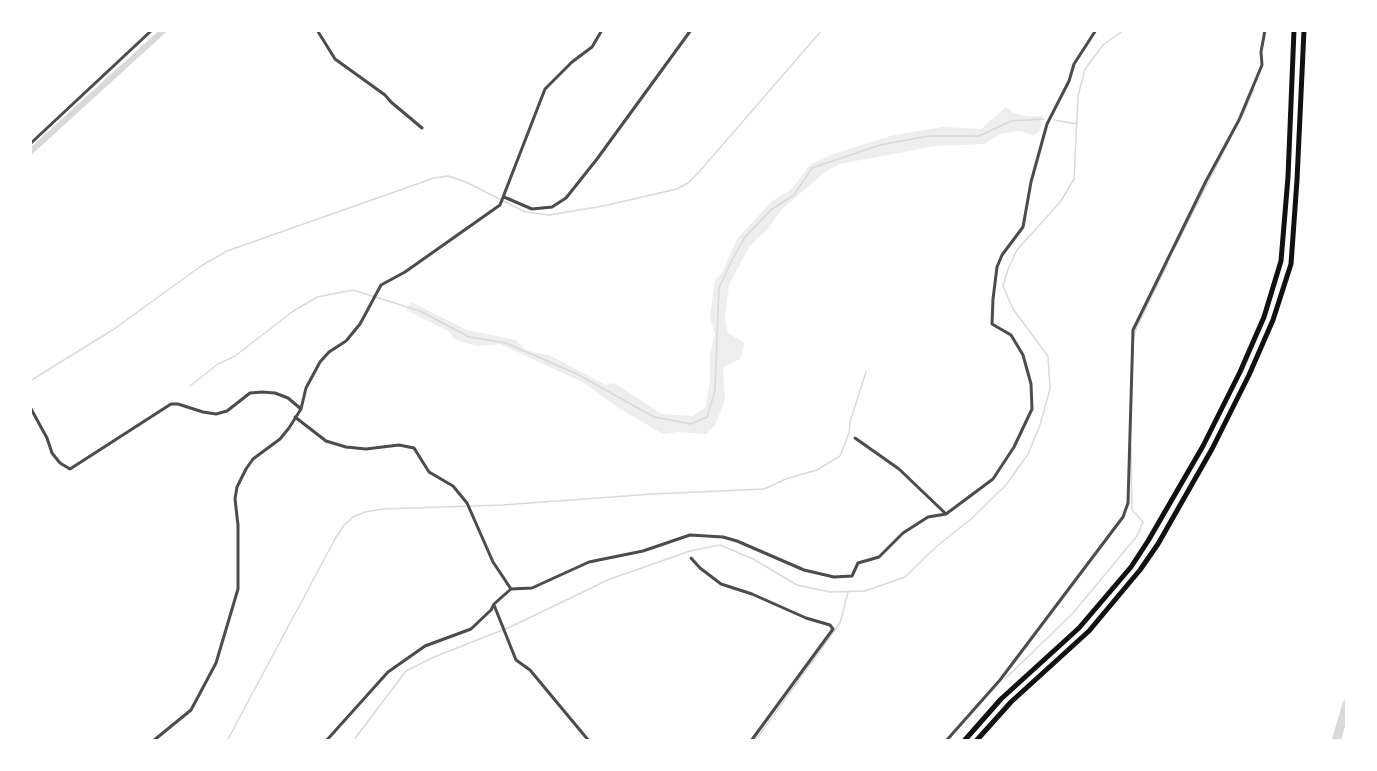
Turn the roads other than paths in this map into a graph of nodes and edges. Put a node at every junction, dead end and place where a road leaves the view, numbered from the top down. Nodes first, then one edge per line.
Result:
1 (152, 30) edge
2 (317, 30) edge
3 (602, 30) edge
4 (692, 30) edge
5 (1096, 30) edge
6 (1265, 30) edge
7 (1294, 30) edge
8 (1304, 30) edge
9 (422, 128) dead end
10 (30, 144) edge
11 (504, 197) junction
12 (30, 407) edge
13 (301, 409) junction
14 (296, 417) junction
15 (855, 438) dead end
16 (946, 514) junction
17 (691, 558) dead end
18 (511, 589) junction
19 (494, 604) junction
20 (153, 741) edge
21 (326, 741) edge
22 (589, 741) edge
23 (752, 741) edge
24 (946, 741) edge
25 (964, 741) edge
26 (976, 741) edge

1 - 10 street
2 - 9 street
3 - 11 street
4 - 11 street
5 - 16 street
6 - 24 street
7 - 25 main road
8 - 26 main road
11 - 13 street
12 - 13 street
13 - 14 street
14 - 18 street
14 - 20 street
15 - 16 street
16 - 18 street
17 - 23 street
18 - 19 street
19 - 21 street
19 - 22 street

